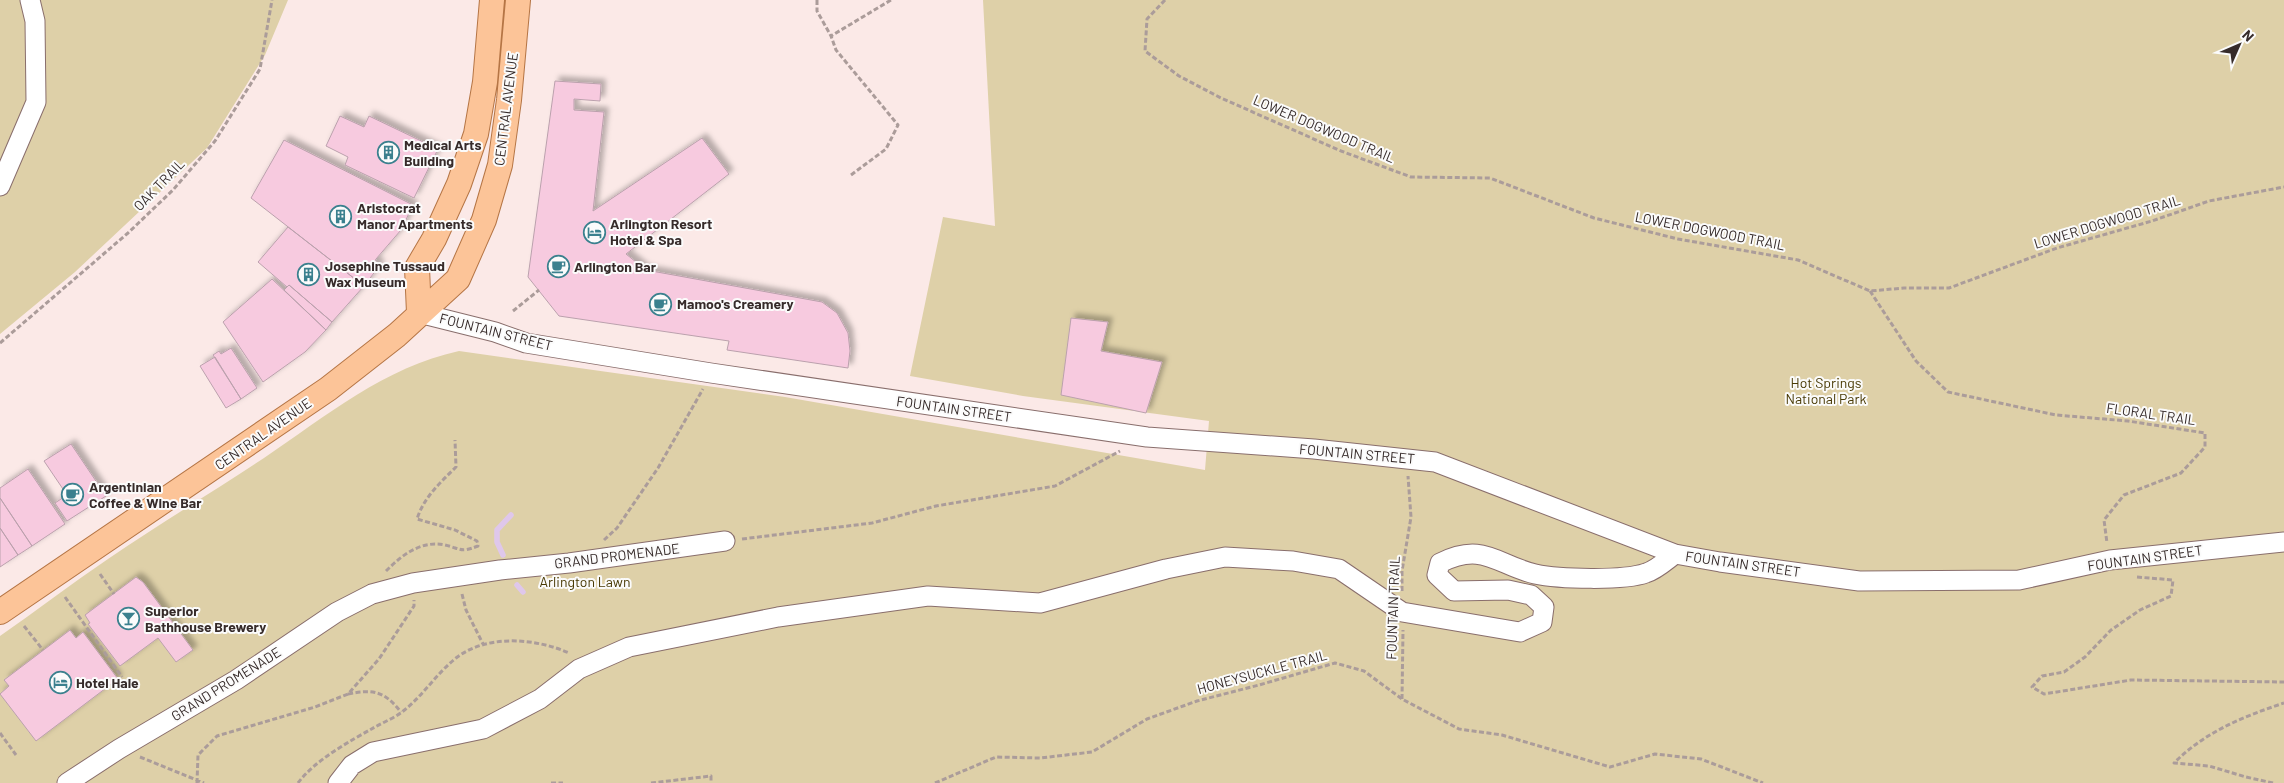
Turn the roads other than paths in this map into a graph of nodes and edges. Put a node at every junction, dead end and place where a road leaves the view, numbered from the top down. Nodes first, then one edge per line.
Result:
1 (30, 0) edge
2 (492, 0) edge
3 (518, 0) edge
4 (0, 186) edge
5 (418, 313) junction
6 (725, 541) road end
7 (2284, 542) edge
8 (1675, 554) junction
9 (0, 612) edge
10 (67, 783) edge
11 (338, 783) edge

1 - 4 street
2 - 5 main road, CENTRAL AVENUE
3 - 5 main road, CENTRAL AVENUE
5 - 8 street, FOUNTAIN STREET
5 - 9 main road, CENTRAL AVENUE
6 - 10 street, GRAND PROMENADE
7 - 8 street, FOUNTAIN STREET
8 - 11 street

